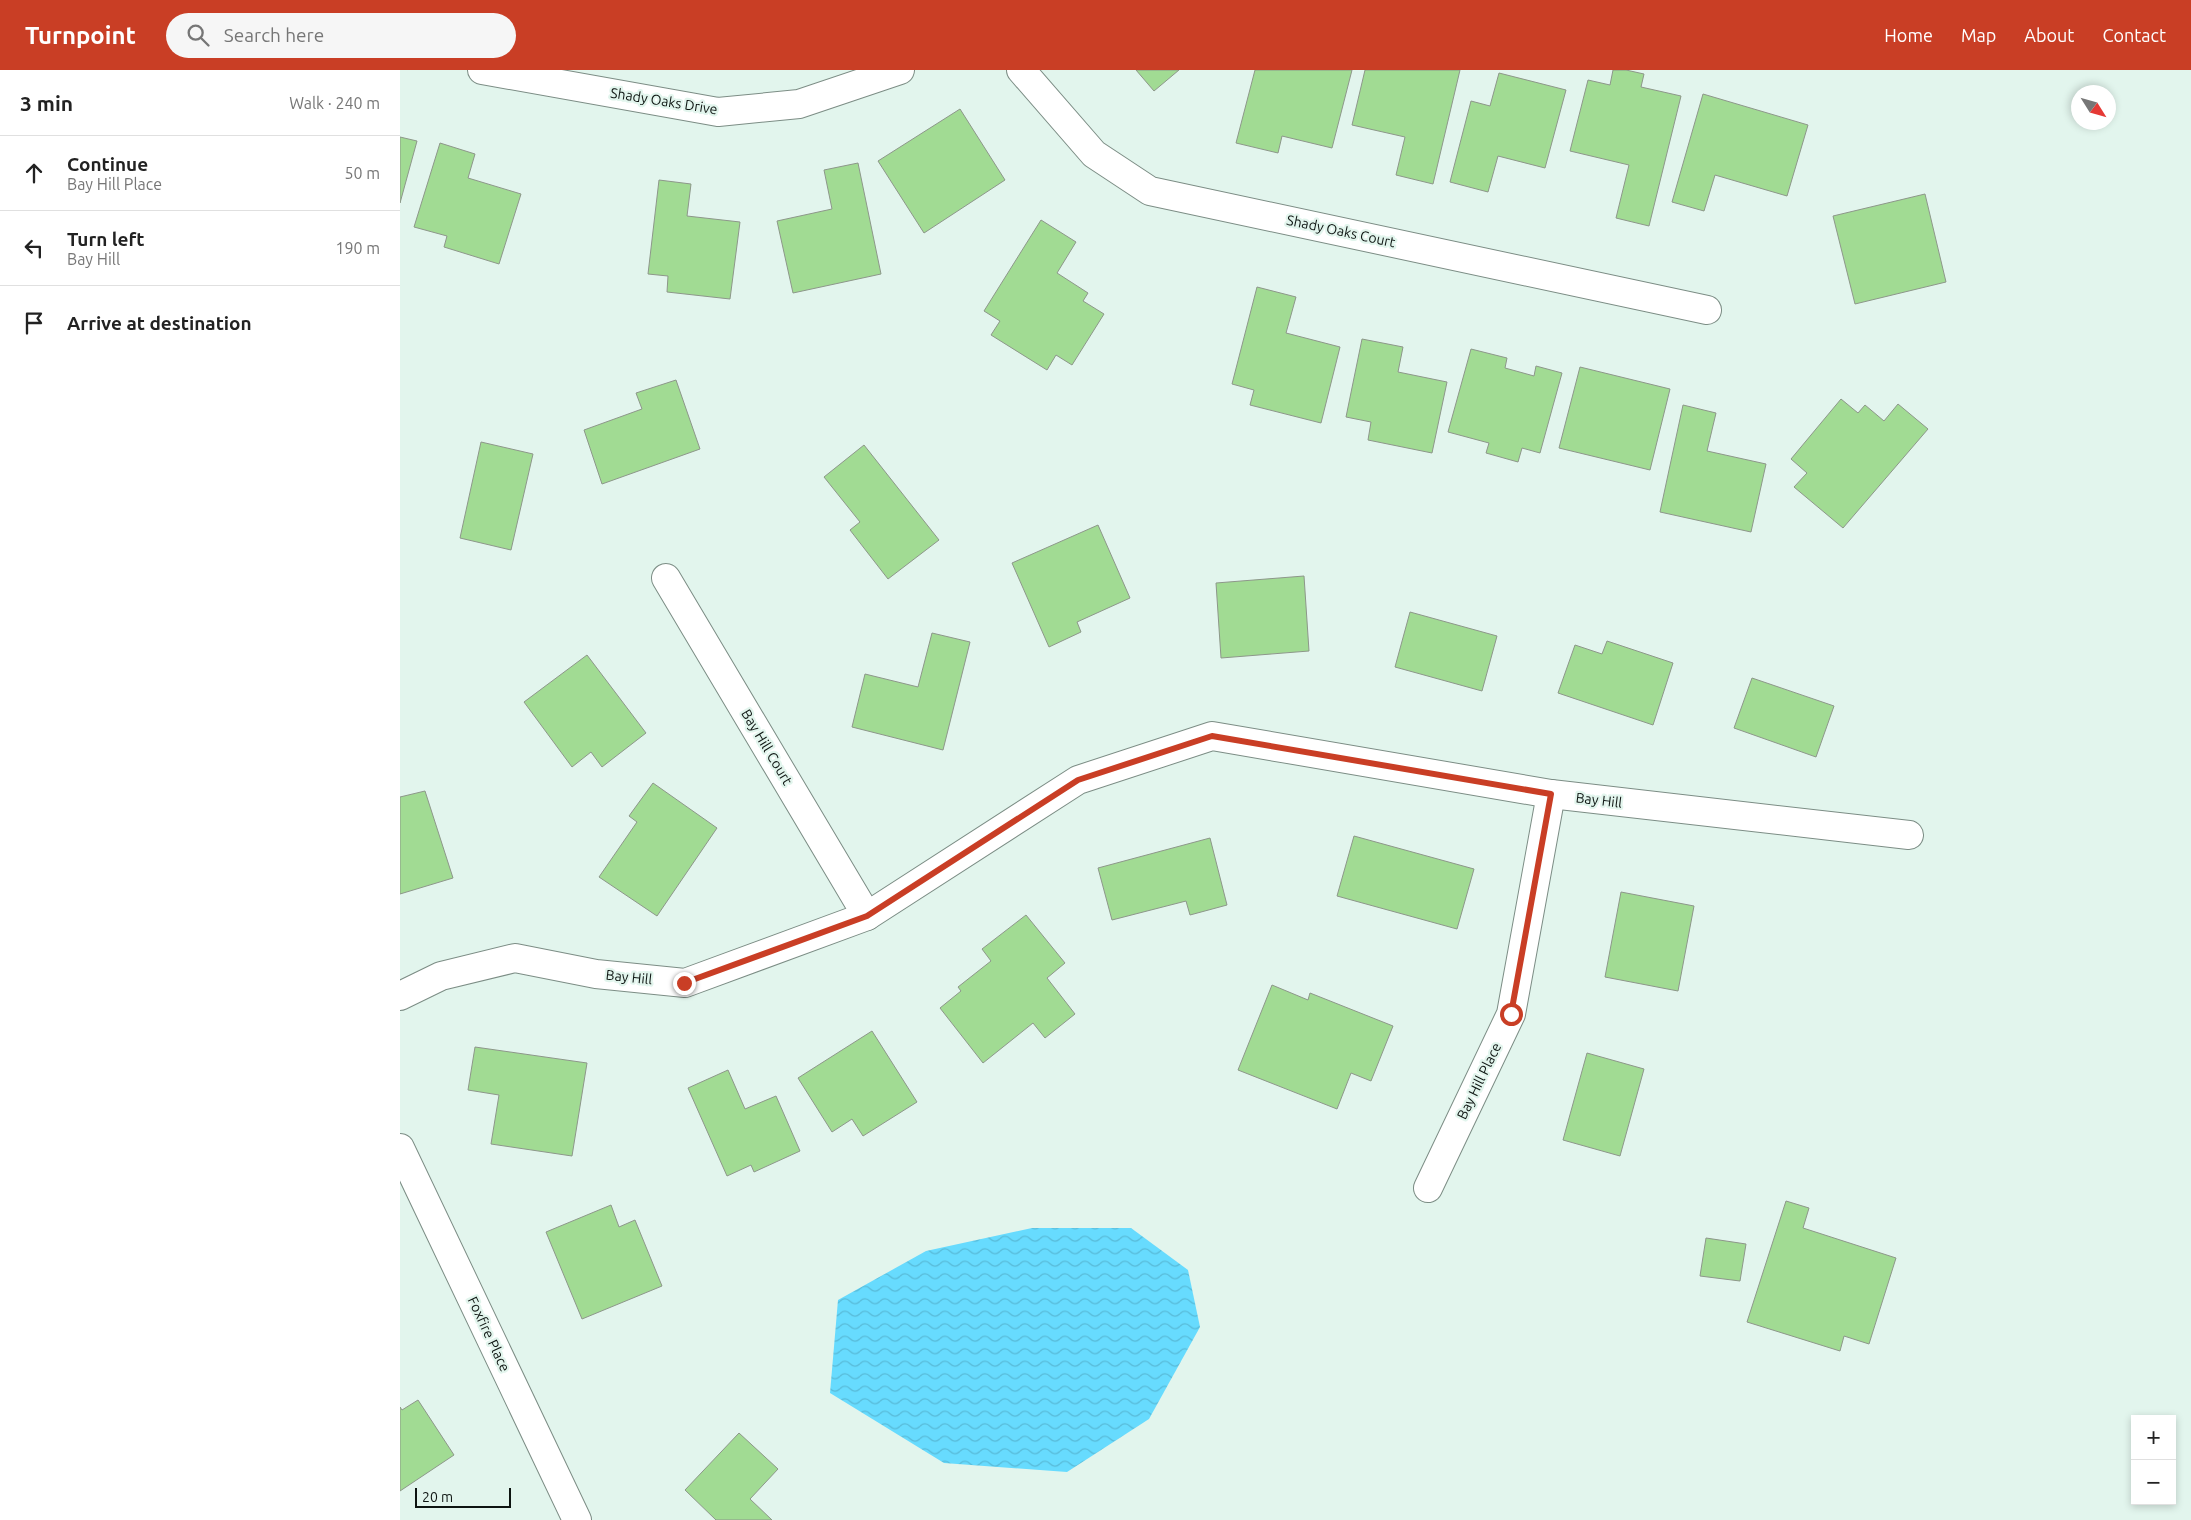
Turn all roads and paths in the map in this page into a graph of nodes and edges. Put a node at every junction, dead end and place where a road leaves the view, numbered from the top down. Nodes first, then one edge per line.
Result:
1 (482, 70) edge
2 (900, 70) edge
3 (1021, 70) edge
4 (1707, 310) dead end
5 (666, 578) dead end
6 (1551, 794) junction
7 (1909, 835) dead end
8 (867, 916) junction
9 (400, 996) edge
10 (400, 1148) edge
11 (1428, 1188) dead end
12 (577, 1520) edge

1 - 2 street, Shady Oaks Drive
3 - 4 street, Shady Oaks Court
5 - 8 street, Bay Hill Court
6 - 7 street, Bay Hill
6 - 8 street, Bay Hill
6 - 11 street, Bay Hill Place
8 - 9 street, Bay Hill
10 - 12 street, Foxfire Place

